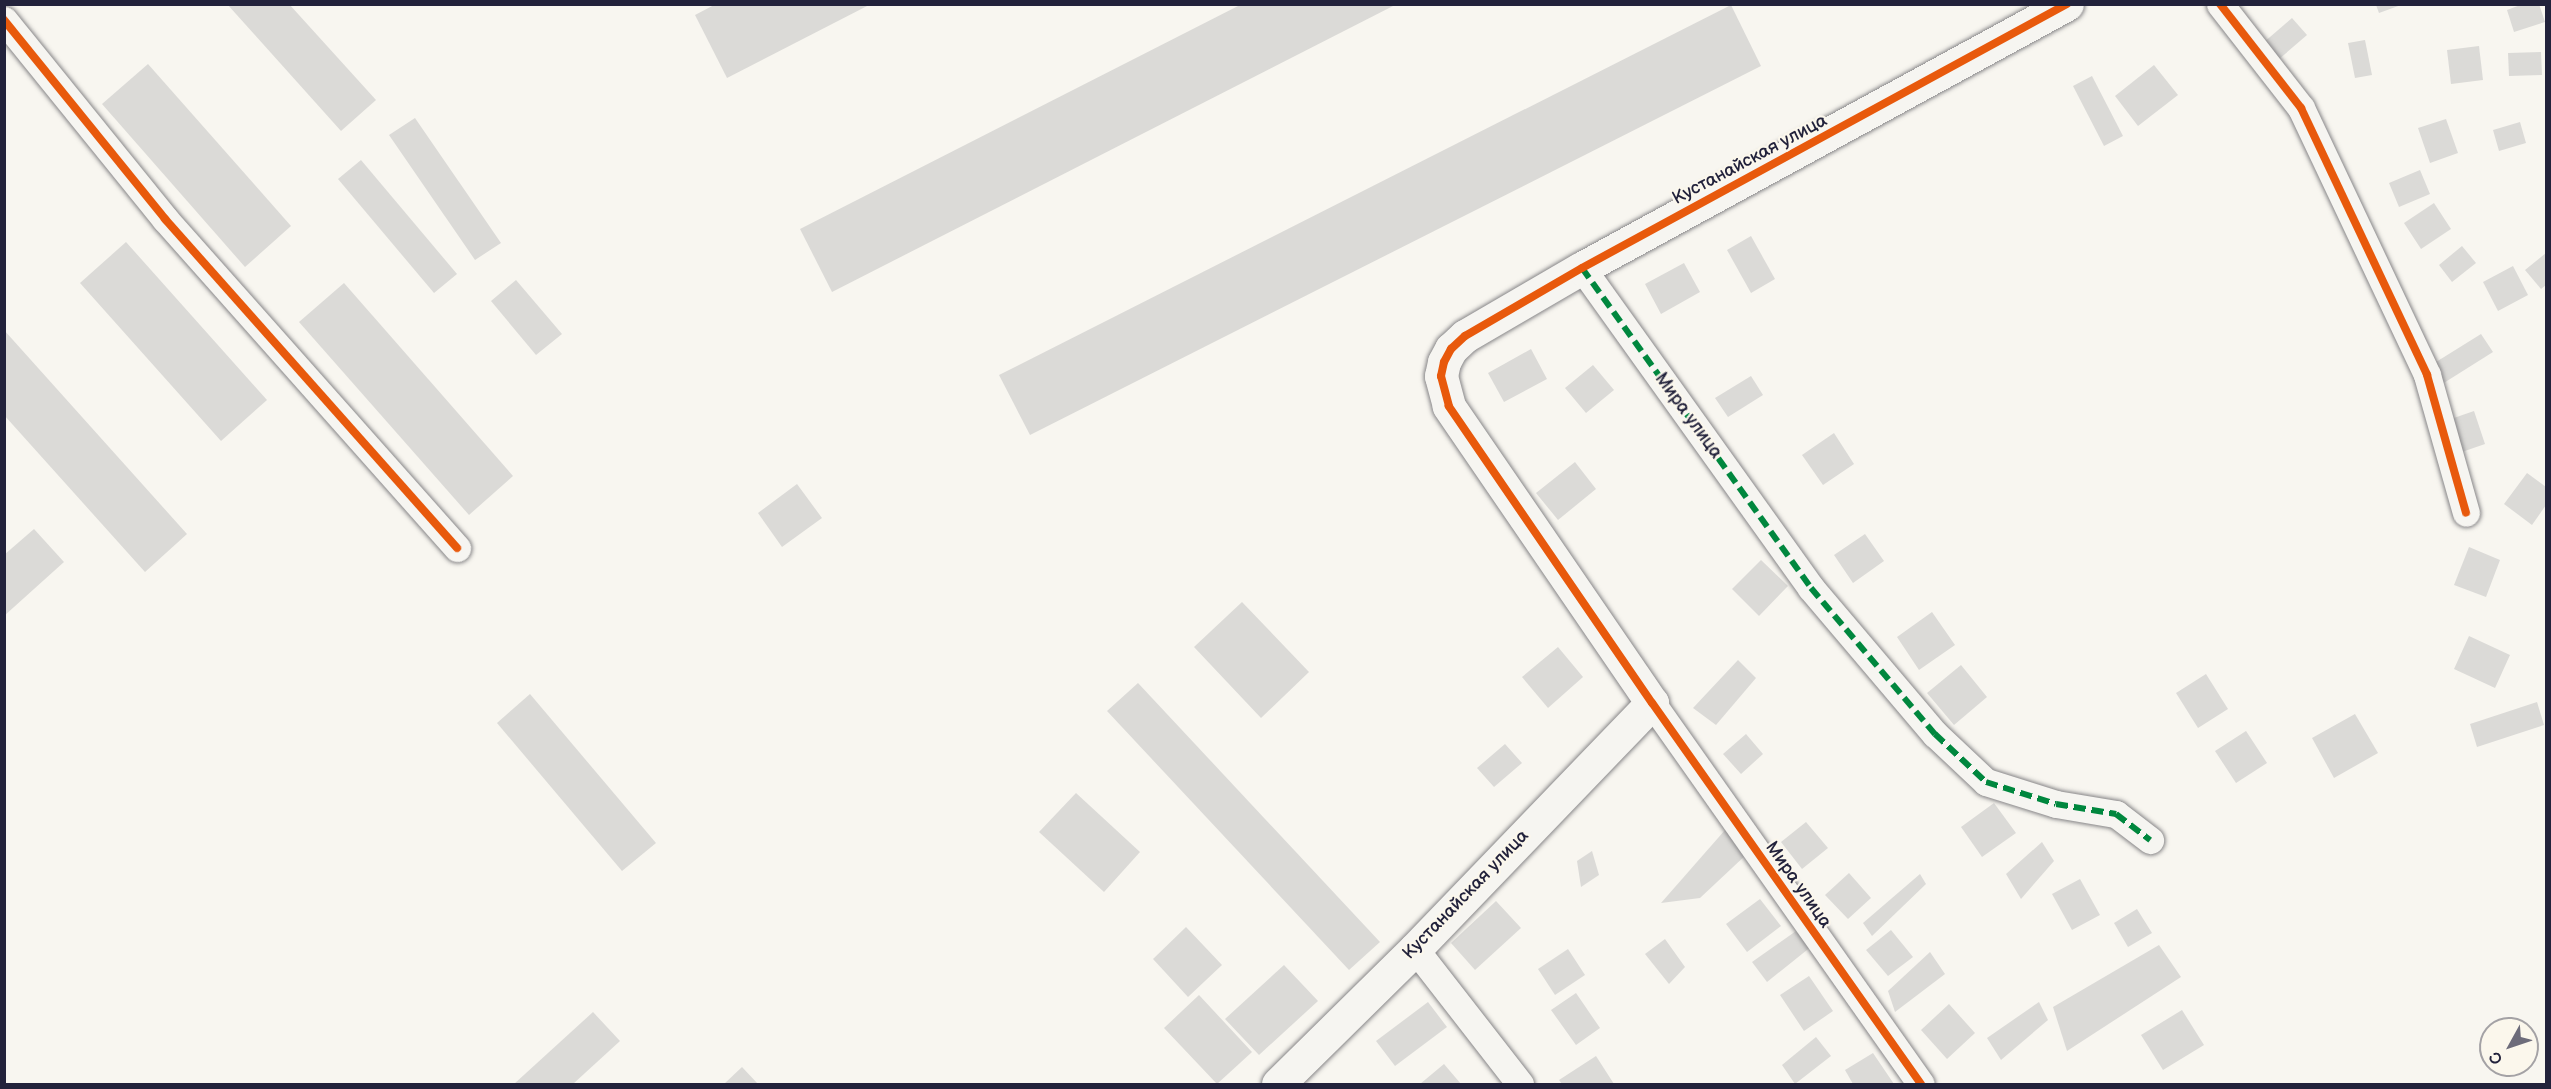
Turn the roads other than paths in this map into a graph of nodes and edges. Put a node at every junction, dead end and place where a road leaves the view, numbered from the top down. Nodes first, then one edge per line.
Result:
1 (2067, 4) edge
2 (2220, 4) edge
3 (2035, 13) edge
4 (4, 20) edge
5 (1582, 268) junction
6 (2466, 513) dead end
7 (457, 548) dead end
8 (1652, 703) junction
9 (2150, 840) dead end
10 (1415, 949) junction
11 (1278, 1084) edge
12 (1520, 1084) edge
13 (1921, 1084) edge

1 - 3 street, Кустанайская улица
2 - 6 street
3 - 5 street, Кустанайская улица
4 - 7 street
5 - 8 street, Кустанайская улица
5 - 9 street, Мира улица
8 - 10 street, Кустанайская улица
8 - 13 street, Мира улица
10 - 11 street, Кустанайская улица
10 - 12 street

